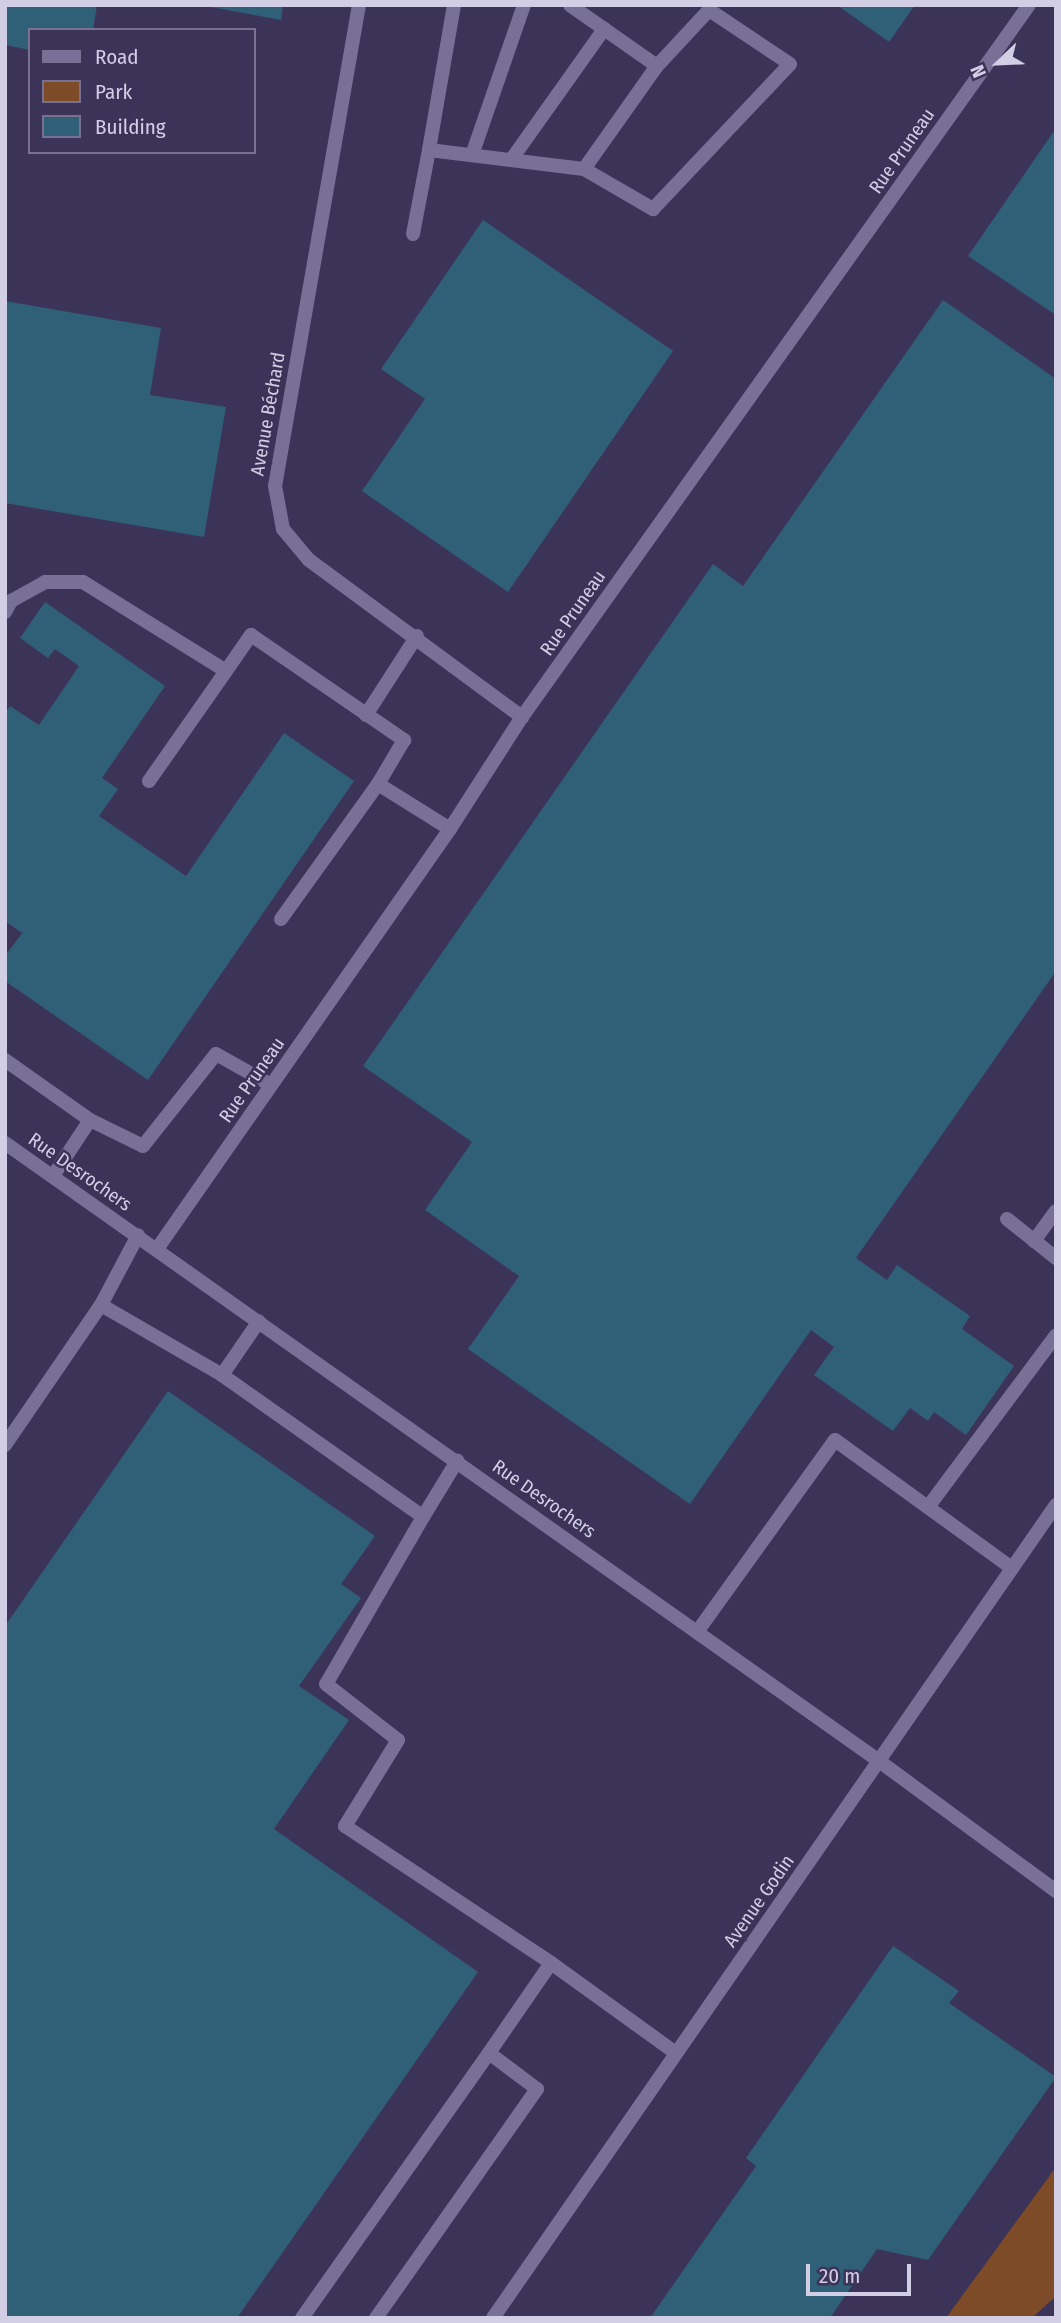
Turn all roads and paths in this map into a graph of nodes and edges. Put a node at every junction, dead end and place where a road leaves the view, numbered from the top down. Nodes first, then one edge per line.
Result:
1 (359, 5) edge
2 (454, 5) edge
3 (524, 5) edge
4 (570, 5) edge
5 (1029, 5) edge
6 (711, 8) edge
7 (604, 29) junction
8 (657, 66) junction
9 (429, 150) junction
10 (472, 155) junction
11 (511, 160) junction
12 (584, 169) junction
13 (412, 234) dead end
14 (5, 612) edge
15 (417, 636) junction
16 (226, 671) junction
17 (366, 715) junction
18 (522, 717) junction
19 (149, 781) dead end
20 (378, 784) junction
21 (450, 829) junction
22 (281, 919) dead end
23 (5, 1060) edge
24 (271, 1085) junction
25 (90, 1120) junction
26 (5, 1143) edge
27 (53, 1176) junction
28 (1056, 1211) edge
29 (1007, 1219) dead end
30 (138, 1236) junction
31 (1034, 1241) junction
32 (157, 1249) junction
33 (1056, 1258) edge
34 (101, 1305) junction
35 (259, 1321) junction
36 (1056, 1335) edge
37 (222, 1375) junction
38 (5, 1446) edge
39 (457, 1461) junction
40 (1056, 1506) edge
41 (928, 1507) junction
42 (423, 1517) junction
43 (1012, 1568) junction
44 (697, 1632) junction
45 (879, 1761) junction
46 (1056, 1891) edge
47 (551, 1963) junction
48 (489, 2053) junction
49 (677, 2053) junction
50 (302, 2318) edge
51 (376, 2318) edge
52 (493, 2318) edge

1 - 15 street, Avenue Béchard
2 - 9 street
3 - 10 street
4 - 7 street
5 - 18 street, Rue Pruneau
6 - 8 street
6 - 12 street
7 - 8 street
7 - 11 street
8 - 12 street
9 - 10 street
9 - 13 street
10 - 11 street
11 - 12 street
14 - 16 street
15 - 17 street
15 - 18 street, Avenue Béchard
16 - 17 street
16 - 19 street
17 - 20 street
18 - 21 street, Rue Pruneau
20 - 21 street
20 - 22 street
21 - 24 street, Rue Pruneau
23 - 25 street
24 - 25 street
24 - 32 street, Rue Pruneau
25 - 27 street
26 - 27 street, Rue Desrochers
27 - 30 street, Rue Desrochers
28 - 31 street
29 - 31 street
30 - 32 street, Rue Desrochers
30 - 34 street
31 - 33 street
32 - 35 street, Rue Desrochers
34 - 37 street
34 - 38 street
35 - 37 street
35 - 39 street, Rue Desrochers
36 - 41 street
37 - 42 street
39 - 42 street
39 - 44 street, Rue Desrochers
40 - 43 street, Avenue Godin
41 - 43 street
41 - 44 street
42 - 47 street
43 - 45 street, Avenue Godin
44 - 45 street, Rue Desrochers
45 - 46 street, Rue Desrochers
45 - 49 street, Avenue Godin
47 - 48 street
47 - 49 street
48 - 50 street
48 - 51 street
49 - 52 street, Avenue Godin

